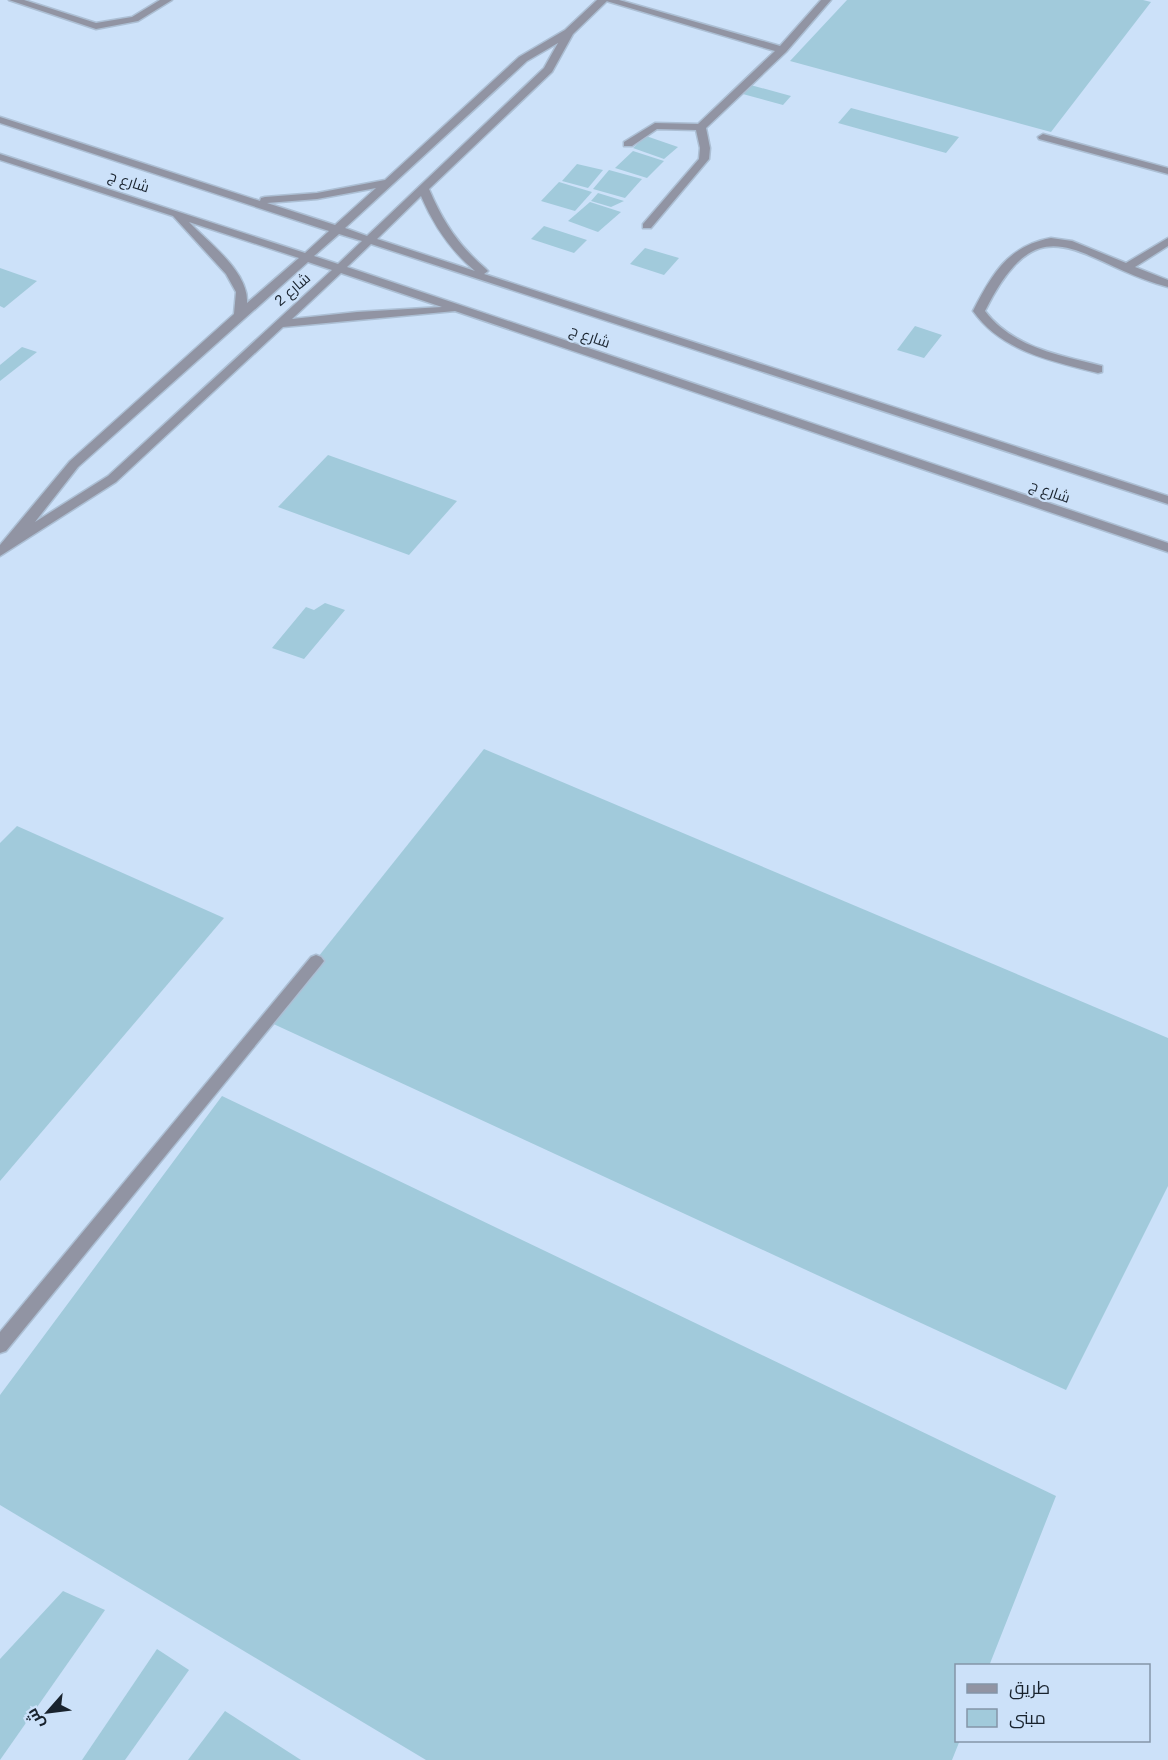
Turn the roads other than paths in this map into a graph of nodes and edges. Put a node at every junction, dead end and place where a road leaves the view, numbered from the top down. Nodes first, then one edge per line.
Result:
1 (14, 0) edge
2 (167, 0) edge
3 (603, 0) edge
4 (608, 0) edge
5 (826, 0) edge
6 (569, 32) junction
7 (782, 50) junction
8 (0, 120) edge
9 (701, 127) junction
10 (1043, 137) dead end
11 (628, 144) dead end
12 (0, 157) edge
13 (1168, 171) edge
14 (387, 182) junction
15 (423, 187) junction
16 (253, 200) junction
17 (175, 213) junction
18 (647, 225) dead end
19 (337, 228) junction
20 (369, 238) junction
21 (1168, 241) edge
22 (306, 258) junction
23 (1125, 268) junction
24 (339, 269) junction
25 (489, 278) junction
26 (1168, 284) edge
27 (459, 309) junction
28 (240, 315) junction
29 (277, 324) junction
30 (1098, 369) dead end
31 (1168, 500) edge
32 (12, 542) junction
33 (1168, 548) edge
34 (0, 552) edge
35 (316, 961) dead end
36 (0, 1345) edge

1 - 2 street
3 - 6 street, شارع 2
4 - 7 street
5 - 7 street
6 - 14 street, شارع 2
6 - 15 street, شارع 2
7 - 9 street
8 - 16 street, شارع ج
9 - 11 street
9 - 18 street
10 - 13 street
12 - 17 street, شارع ج
14 - 16 street
14 - 19 street, شارع 2
15 - 20 street, شارع 2
15 - 25 street
16 - 19 street, شارع ج
17 - 22 street, شارع ج
17 - 28 street
19 - 20 street, شارع ج
19 - 22 street, شارع 2
20 - 24 street, شارع 2
20 - 25 street, شارع ج
21 - 23 street
22 - 24 street, شارع ج
22 - 28 street, شارع 2
23 - 26 street
23 - 30 street
24 - 27 street, شارع ج
24 - 29 street, شارع 2
25 - 31 street, شارع ج
27 - 29 street
27 - 33 street, شارع ج
28 - 32 street, شارع 2
29 - 32 street, شارع 2
32 - 34 street, شارع 2
35 - 36 street

